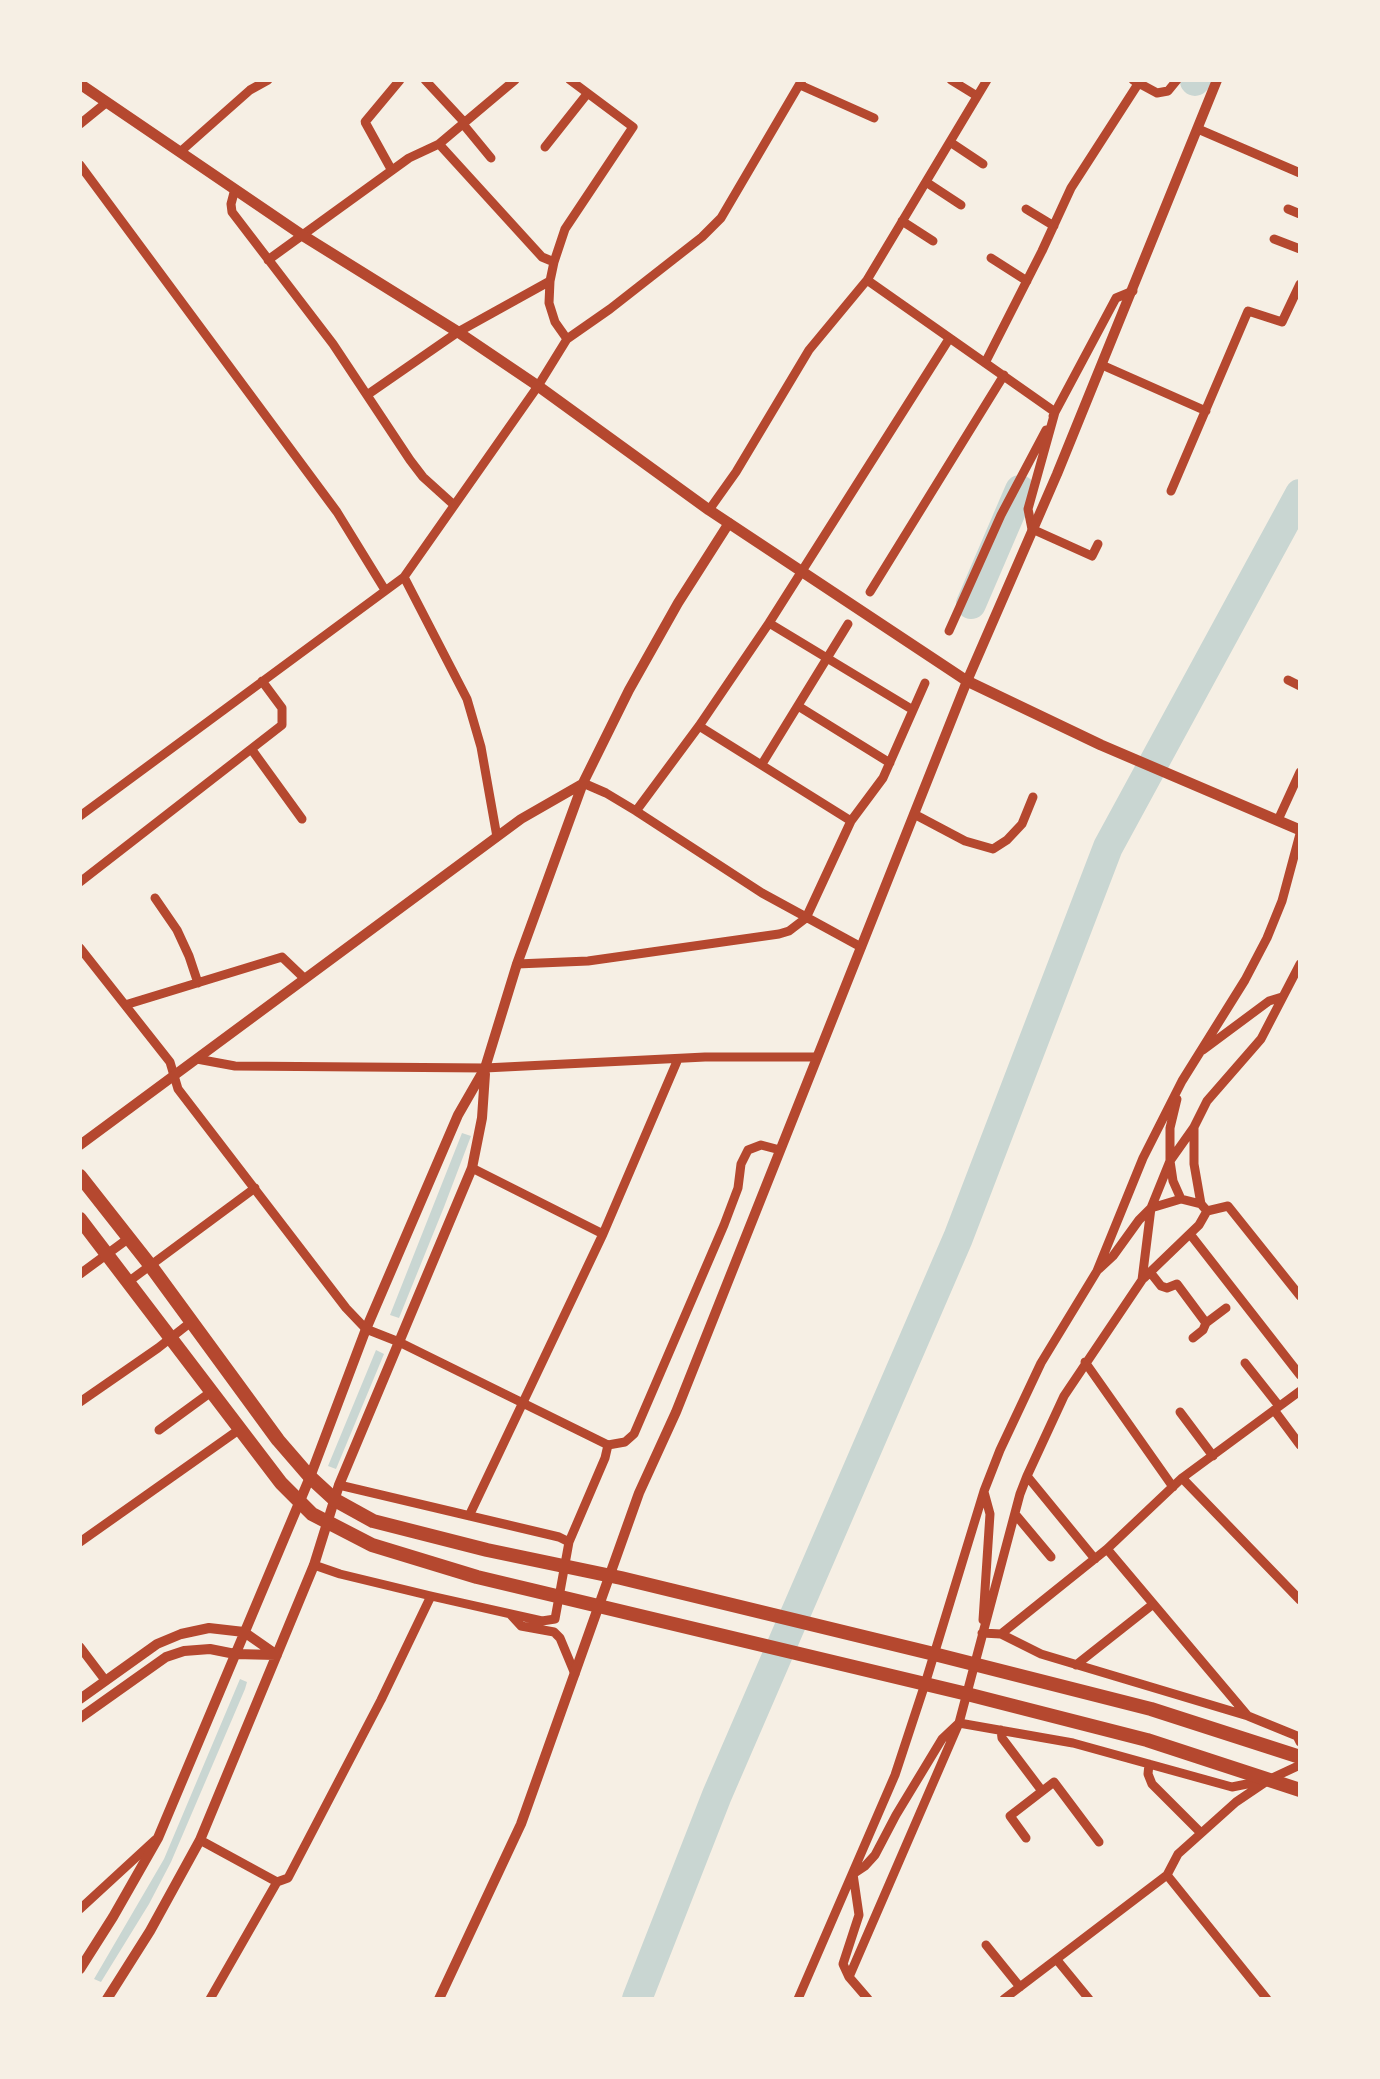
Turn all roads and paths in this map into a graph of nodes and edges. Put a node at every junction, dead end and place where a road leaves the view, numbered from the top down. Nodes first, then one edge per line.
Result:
1 (268, 80) edge
2 (400, 80) edge
3 (426, 80) edge
4 (516, 80) edge
5 (570, 80) edge
6 (952, 80) edge
7 (986, 80) edge
8 (1177, 80) edge
9 (1217, 80) edge
10 (1136, 82) edge
11 (801, 83) edge
12 (80, 84) edge
13 (587, 94) junction
14 (977, 96) junction
15 (108, 102) junction
16 (874, 118) dead end
17 (80, 124) edge
18 (464, 124) junction
19 (1198, 130) junction
20 (950, 142) junction
21 (439, 144) junction
22 (545, 147) dead end
23 (180, 152) junction
24 (491, 158) dead end
25 (984, 164) dead end
26 (80, 165) edge
27 (392, 170) junction
28 (1300, 173) edge
29 (926, 182) junction
30 (235, 190) junction
31 (960, 204) dead end
32 (1026, 209) dead end
33 (1288, 209) dead end
34 (1300, 214) edge
35 (902, 222) junction
36 (1054, 226) junction
37 (302, 234) junction
38 (1274, 239) dead end
39 (933, 241) dead end
40 (1300, 249) edge
41 (991, 258) dead end
42 (268, 260) junction
43 (554, 262) junction
44 (550, 280) junction
45 (867, 280) junction
46 (1027, 281) junction
47 (1300, 284) edge
48 (1133, 292) junction
49 (458, 332) junction
50 (567, 339) junction
51 (949, 339) junction
52 (985, 363) junction
53 (1102, 365) junction
54 (1004, 376) junction
55 (538, 386) junction
56 (367, 395) junction
57 (1206, 410) junction
58 (1055, 412) junction
59 (1171, 491) dead end
60 (454, 505) junction
61 (709, 510) junction
62 (729, 523) junction
63 (1032, 529) junction
64 (1098, 544) dead end
65 (800, 572) junction
66 (404, 577) junction
67 (385, 590) junction
68 (870, 592) dead end
69 (769, 622) junction
70 (848, 624) dead end
71 (949, 631) dead end
72 (827, 657) junction
73 (1288, 680) dead end
74 (262, 681) junction
75 (968, 682) junction
76 (925, 684) dead end
77 (1300, 686) edge
78 (798, 706) junction
79 (913, 710) junction
80 (699, 726) junction
81 (252, 750) junction
82 (890, 763) junction
83 (762, 764) junction
84 (1300, 772) edge
85 (583, 783) junction
86 (1033, 797) dead end
87 (636, 811) junction
88 (914, 814) junction
89 (80, 816) edge
90 (302, 819) dead end
91 (1278, 820) junction
92 (851, 822) junction
93 (1300, 832) edge
94 (496, 837) junction
95 (80, 882) edge
96 (156, 898) dead end
97 (806, 918) junction
98 (862, 946) junction
99 (80, 948) edge
100 (518, 964) junction
101 (1300, 964) edge
102 (305, 979) junction
103 (198, 983) junction
104 (1282, 998) junction
105 (125, 1006) junction
106 (1200, 1051) junction
107 (817, 1057) junction
108 (198, 1059) junction
109 (678, 1059) junction
110 (485, 1068) junction
111 (174, 1075) junction
112 (1182, 1081) junction
113 (1194, 1128) junction
114 (80, 1145) edge
115 (780, 1150) junction
116 (1170, 1161) junction
117 (472, 1168) junction
118 (80, 1176) edge
119 (255, 1188) junction
120 (1182, 1198) junction
121 (1204, 1207) junction
122 (1151, 1208) junction
123 (80, 1219) edge
124 (603, 1234) junction
125 (1190, 1234) junction
126 (129, 1238) junction
127 (106, 1255) junction
128 (150, 1265) junction
129 (1097, 1271) junction
130 (1150, 1272) junction
131 (80, 1274) edge
132 (1142, 1280) junction
133 (128, 1282) junction
134 (1300, 1296) edge
135 (1226, 1308) dead end
136 (191, 1322) junction
137 (1206, 1322) junction
138 (366, 1330) junction
139 (171, 1338) junction
140 (1192, 1338) dead end
141 (399, 1342) junction
142 (1085, 1362) junction
143 (1245, 1362) dead end
144 (1300, 1375) edge
145 (212, 1392) junction
146 (1300, 1392) edge
147 (80, 1402) edge
148 (522, 1403) junction
149 (1276, 1408) junction
150 (1180, 1412) dead end
151 (159, 1430) dead end
152 (240, 1430) junction
153 (1300, 1444) edge
154 (608, 1445) junction
155 (1213, 1456) junction
156 (1027, 1476) junction
157 (310, 1478) junction
158 (1182, 1478) junction
159 (1174, 1487) junction
160 (984, 1492) junction
161 (337, 1493) junction
162 (299, 1502) junction
163 (1015, 1514) junction
164 (469, 1516) junction
165 (328, 1524) junction
166 (80, 1542) edge
167 (569, 1542) junction
168 (1107, 1549) junction
169 (1052, 1557) dead end
170 (1095, 1559) junction
171 (314, 1565) junction
172 (614, 1577) junction
173 (431, 1596) junction
174 (1300, 1600) edge
175 (1152, 1605) junction
176 (605, 1607) junction
177 (510, 1614) junction
178 (244, 1632) junction
179 (982, 1633) junction
180 (1000, 1634) junction
181 (80, 1648) edge
182 (234, 1654) junction
183 (934, 1654) junction
184 (277, 1655) junction
185 (1076, 1665) junction
186 (574, 1674) junction
187 (106, 1680) junction
188 (925, 1684) junction
189 (115, 1694) junction
190 (80, 1699) edge
191 (1248, 1716) junction
192 (80, 1718) edge
193 (959, 1724) junction
194 (1001, 1730) junction
195 (1300, 1742) edge
196 (1300, 1757) edge
197 (1149, 1764) junction
198 (1300, 1765) edge
199 (1270, 1779) junction
200 (1300, 1790) edge
201 (1042, 1791) junction
202 (1201, 1832) junction
203 (158, 1838) junction
204 (1026, 1838) dead end
205 (200, 1840) junction
206 (1099, 1842) dead end
207 (853, 1874) junction
208 (1167, 1875) junction
209 (277, 1882) junction
210 (80, 1908) edge
211 (986, 1945) dead end
212 (1057, 1960) junction
213 (80, 1969) edge
214 (849, 1977) junction
215 (1020, 1987) junction
216 (107, 1999) edge
217 (210, 1999) edge
218 (439, 1999) edge
219 (798, 1999) edge
220 (868, 1999) edge
221 (1004, 1999) edge
222 (1089, 1999) edge
223 (1267, 1999) edge

1 - 23 street
2 - 27 street
3 - 18 street
4 - 18 street
5 - 13 street
6 - 14 street
7 - 14 street
8 - 10 street
9 - 19 street
10 - 36 street
11 - 16 street
11 - 50 street
12 - 15 main road
13 - 22 street
13 - 43 street
14 - 20 street
15 - 17 street
15 - 23 main road
18 - 21 street
18 - 24 street
19 - 28 street
19 - 48 street
20 - 25 street
20 - 29 street
21 - 27 street
21 - 43 street
23 - 30 main road
26 - 67 street
27 - 37 street
29 - 31 street
29 - 35 street
30 - 37 main road
30 - 42 street
32 - 36 street
33 - 34 street
35 - 39 street
35 - 45 street
36 - 46 street
37 - 42 street
37 - 49 main road
38 - 40 street
41 - 46 street
42 - 56 street
43 - 44 street
44 - 49 street
44 - 50 street
45 - 51 street
45 - 61 street
46 - 52 street
47 - 57 street
48 - 53 street
48 - 58 street
49 - 55 main road
49 - 56 street
50 - 55 street
51 - 52 street
51 - 65 street
52 - 54 street
53 - 57 street
53 - 63 street
54 - 58 street
54 - 68 street
55 - 60 street
55 - 61 main road
56 - 60 street
57 - 59 street
58 - 63 street
58 - 71 street
60 - 66 street
61 - 62 main road
62 - 65 main road
62 - 85 street
63 - 64 street
63 - 75 street
65 - 69 street
65 - 75 main road
66 - 67 street
66 - 94 street
67 - 74 street
69 - 72 street
69 - 80 street
70 - 72 street
72 - 78 street
72 - 79 street
73 - 77 street
74 - 81 street
74 - 89 street
75 - 88 street
75 - 91 main road
76 - 79 street
78 - 82 street
78 - 83 street
79 - 82 street
80 - 83 street
80 - 87 street
81 - 90 street
81 - 95 street
82 - 92 street
83 - 92 street
84 - 91 street
85 - 87 street
85 - 94 street
85 - 100 street
86 - 88 street
87 - 97 street
88 - 98 street
91 - 93 main road
92 - 97 street
93 - 106 street
94 - 102 street
96 - 103 street
97 - 98 street
97 - 100 street
98 - 107 street
99 - 105 street
100 - 110 street
101 - 104 street
102 - 103 street
102 - 108 street
103 - 105 street
104 - 106 street
104 - 113 street
105 - 111 street
106 - 112 street
107 - 109 street
107 - 115 street
108 - 110 street
108 - 111 street
109 - 110 street
109 - 124 street
110 - 117 street
110 - 138 street
111 - 114 street
111 - 119 street
112 - 116 street
112 - 129 street
113 - 116 street
113 - 121 street
115 - 154 street
115 - 172 street
116 - 120 street
116 - 122 street
117 - 124 street
117 - 141 street
118 - 126 highway
119 - 128 street
119 - 138 street
120 - 121 street
120 - 122 street
121 - 125 street
121 - 134 street
122 - 129 street
122 - 132 street
123 - 127 highway
124 - 148 street
125 - 130 street
125 - 144 street
126 - 127 street
126 - 128 highway
127 - 131 street
127 - 133 highway
128 - 133 street
128 - 136 highway
129 - 160 street
130 - 132 street
130 - 137 street
132 - 142 street
133 - 139 highway
135 - 137 street
136 - 139 street
136 - 157 highway
137 - 140 street
138 - 141 street
138 - 157 street
139 - 145 highway
139 - 147 street
141 - 148 street
141 - 161 street
142 - 156 street
142 - 159 street
143 - 149 street
145 - 151 street
145 - 152 highway
146 - 149 street
148 - 154 street
148 - 164 street
149 - 153 street
149 - 155 street
150 - 155 street
152 - 162 highway
152 - 166 street
154 - 167 street
155 - 158 street
156 - 163 street
156 - 170 street
157 - 161 highway
157 - 162 street
158 - 159 street
158 - 174 street
159 - 168 street
160 - 179 street
160 - 183 street
161 - 164 street
161 - 165 street
161 - 172 highway
162 - 165 highway
162 - 178 street
163 - 169 street
163 - 179 street
164 - 167 street
165 - 171 street
165 - 176 highway
167 - 177 street
168 - 170 street
168 - 175 street
170 - 180 street
171 - 173 street
171 - 184 street
172 - 176 street
172 - 183 highway
173 - 177 street
173 - 209 street
175 - 185 street
175 - 191 street
176 - 186 street
176 - 188 highway
177 - 186 street
178 - 182 street
178 - 184 street
178 - 187 street
179 - 180 street
179 - 193 street
180 - 185 street
181 - 187 street
182 - 184 street
182 - 189 street
182 - 203 street
183 - 188 street
183 - 196 highway
184 - 205 street
185 - 191 street
186 - 218 street
187 - 189 street
187 - 190 street
188 - 199 highway
188 - 207 street
189 - 192 street
191 - 195 street
193 - 194 street
193 - 207 street
193 - 214 street
194 - 197 street
194 - 201 street
197 - 199 street
197 - 202 street
198 - 199 street
199 - 200 highway
199 - 202 street
201 - 204 street
201 - 206 street
202 - 208 street
203 - 210 street
203 - 213 street
205 - 209 street
205 - 216 street
207 - 214 street
207 - 219 street
208 - 212 street
208 - 223 street
209 - 217 street
211 - 215 street
212 - 215 street
212 - 222 street
214 - 220 street
215 - 221 street

